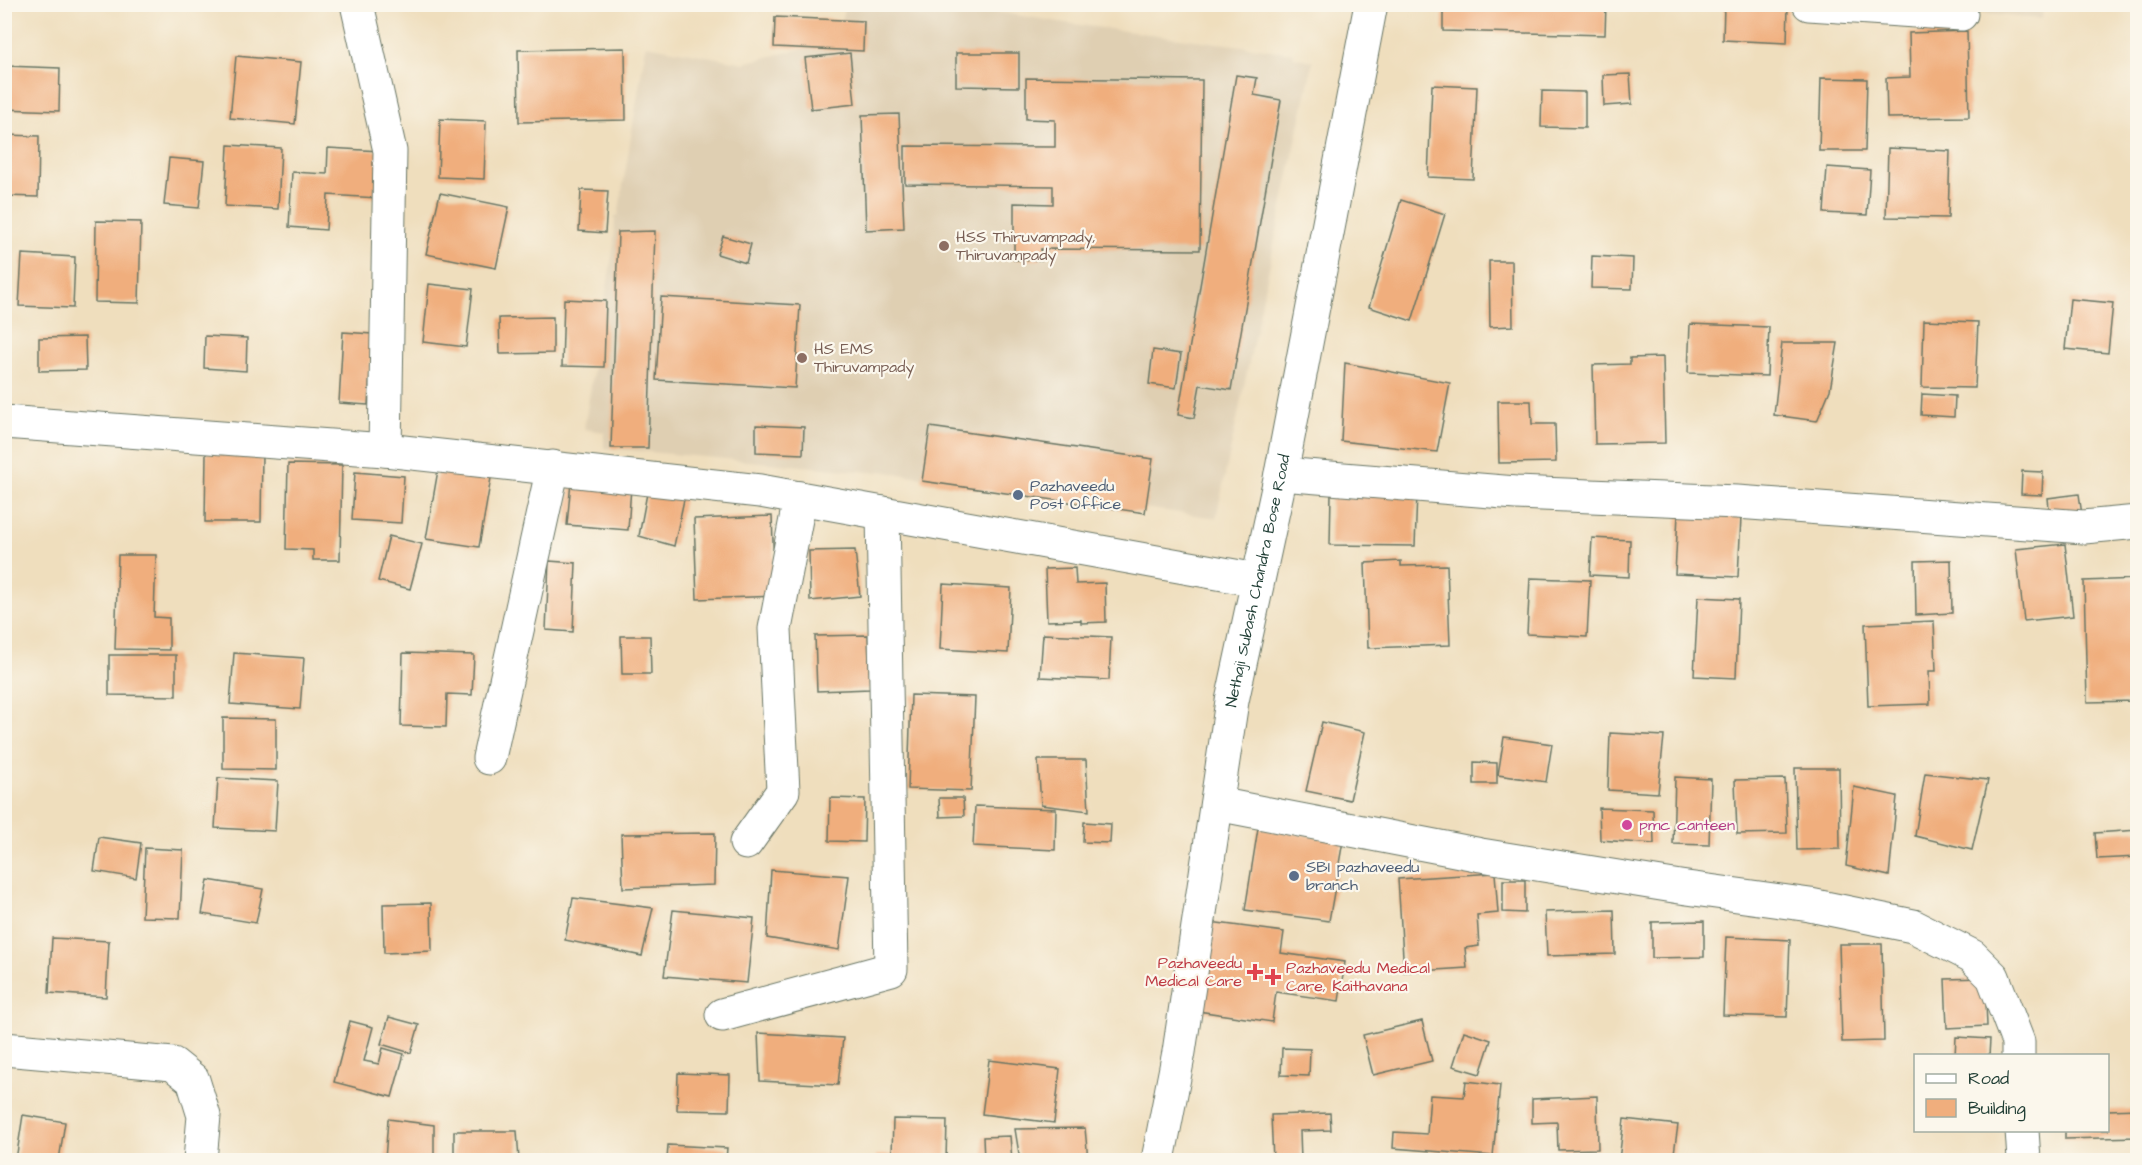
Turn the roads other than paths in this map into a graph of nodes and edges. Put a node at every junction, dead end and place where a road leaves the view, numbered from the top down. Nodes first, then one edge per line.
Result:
1 (357, 4) edge
2 (1371, 4) edge
3 (1809, 4) edge
4 (1961, 14) dead end
5 (4, 422) edge
6 (385, 450) junction
7 (553, 467) junction
8 (1281, 474) junction
9 (800, 498) junction
10 (883, 513) junction
11 (2138, 522) edge
12 (1257, 580) junction
13 (489, 758) dead end
14 (1217, 804) junction
15 (746, 843) dead end
16 (722, 1015) dead end
17 (4, 1049) edge
18 (2018, 1054) edge
19 (2022, 1132) edge
20 (200, 1161) edge
21 (1158, 1161) edge
22 (2024, 1161) edge

1 - 6 street
2 - 8 street, Nethaji Subash Chandra Bose Road
3 - 4 street
5 - 6 street
6 - 7 street
7 - 9 street
7 - 13 street
8 - 11 street
8 - 12 street, Nethaji Subash Chandra Bose Road
9 - 10 street
9 - 15 street
10 - 12 street
10 - 16 street
12 - 14 street, Nethaji Subash Chandra Bose Road
14 - 18 street
14 - 21 street, Nethaji Subash Chandra Bose Road
17 - 20 street
19 - 22 street

